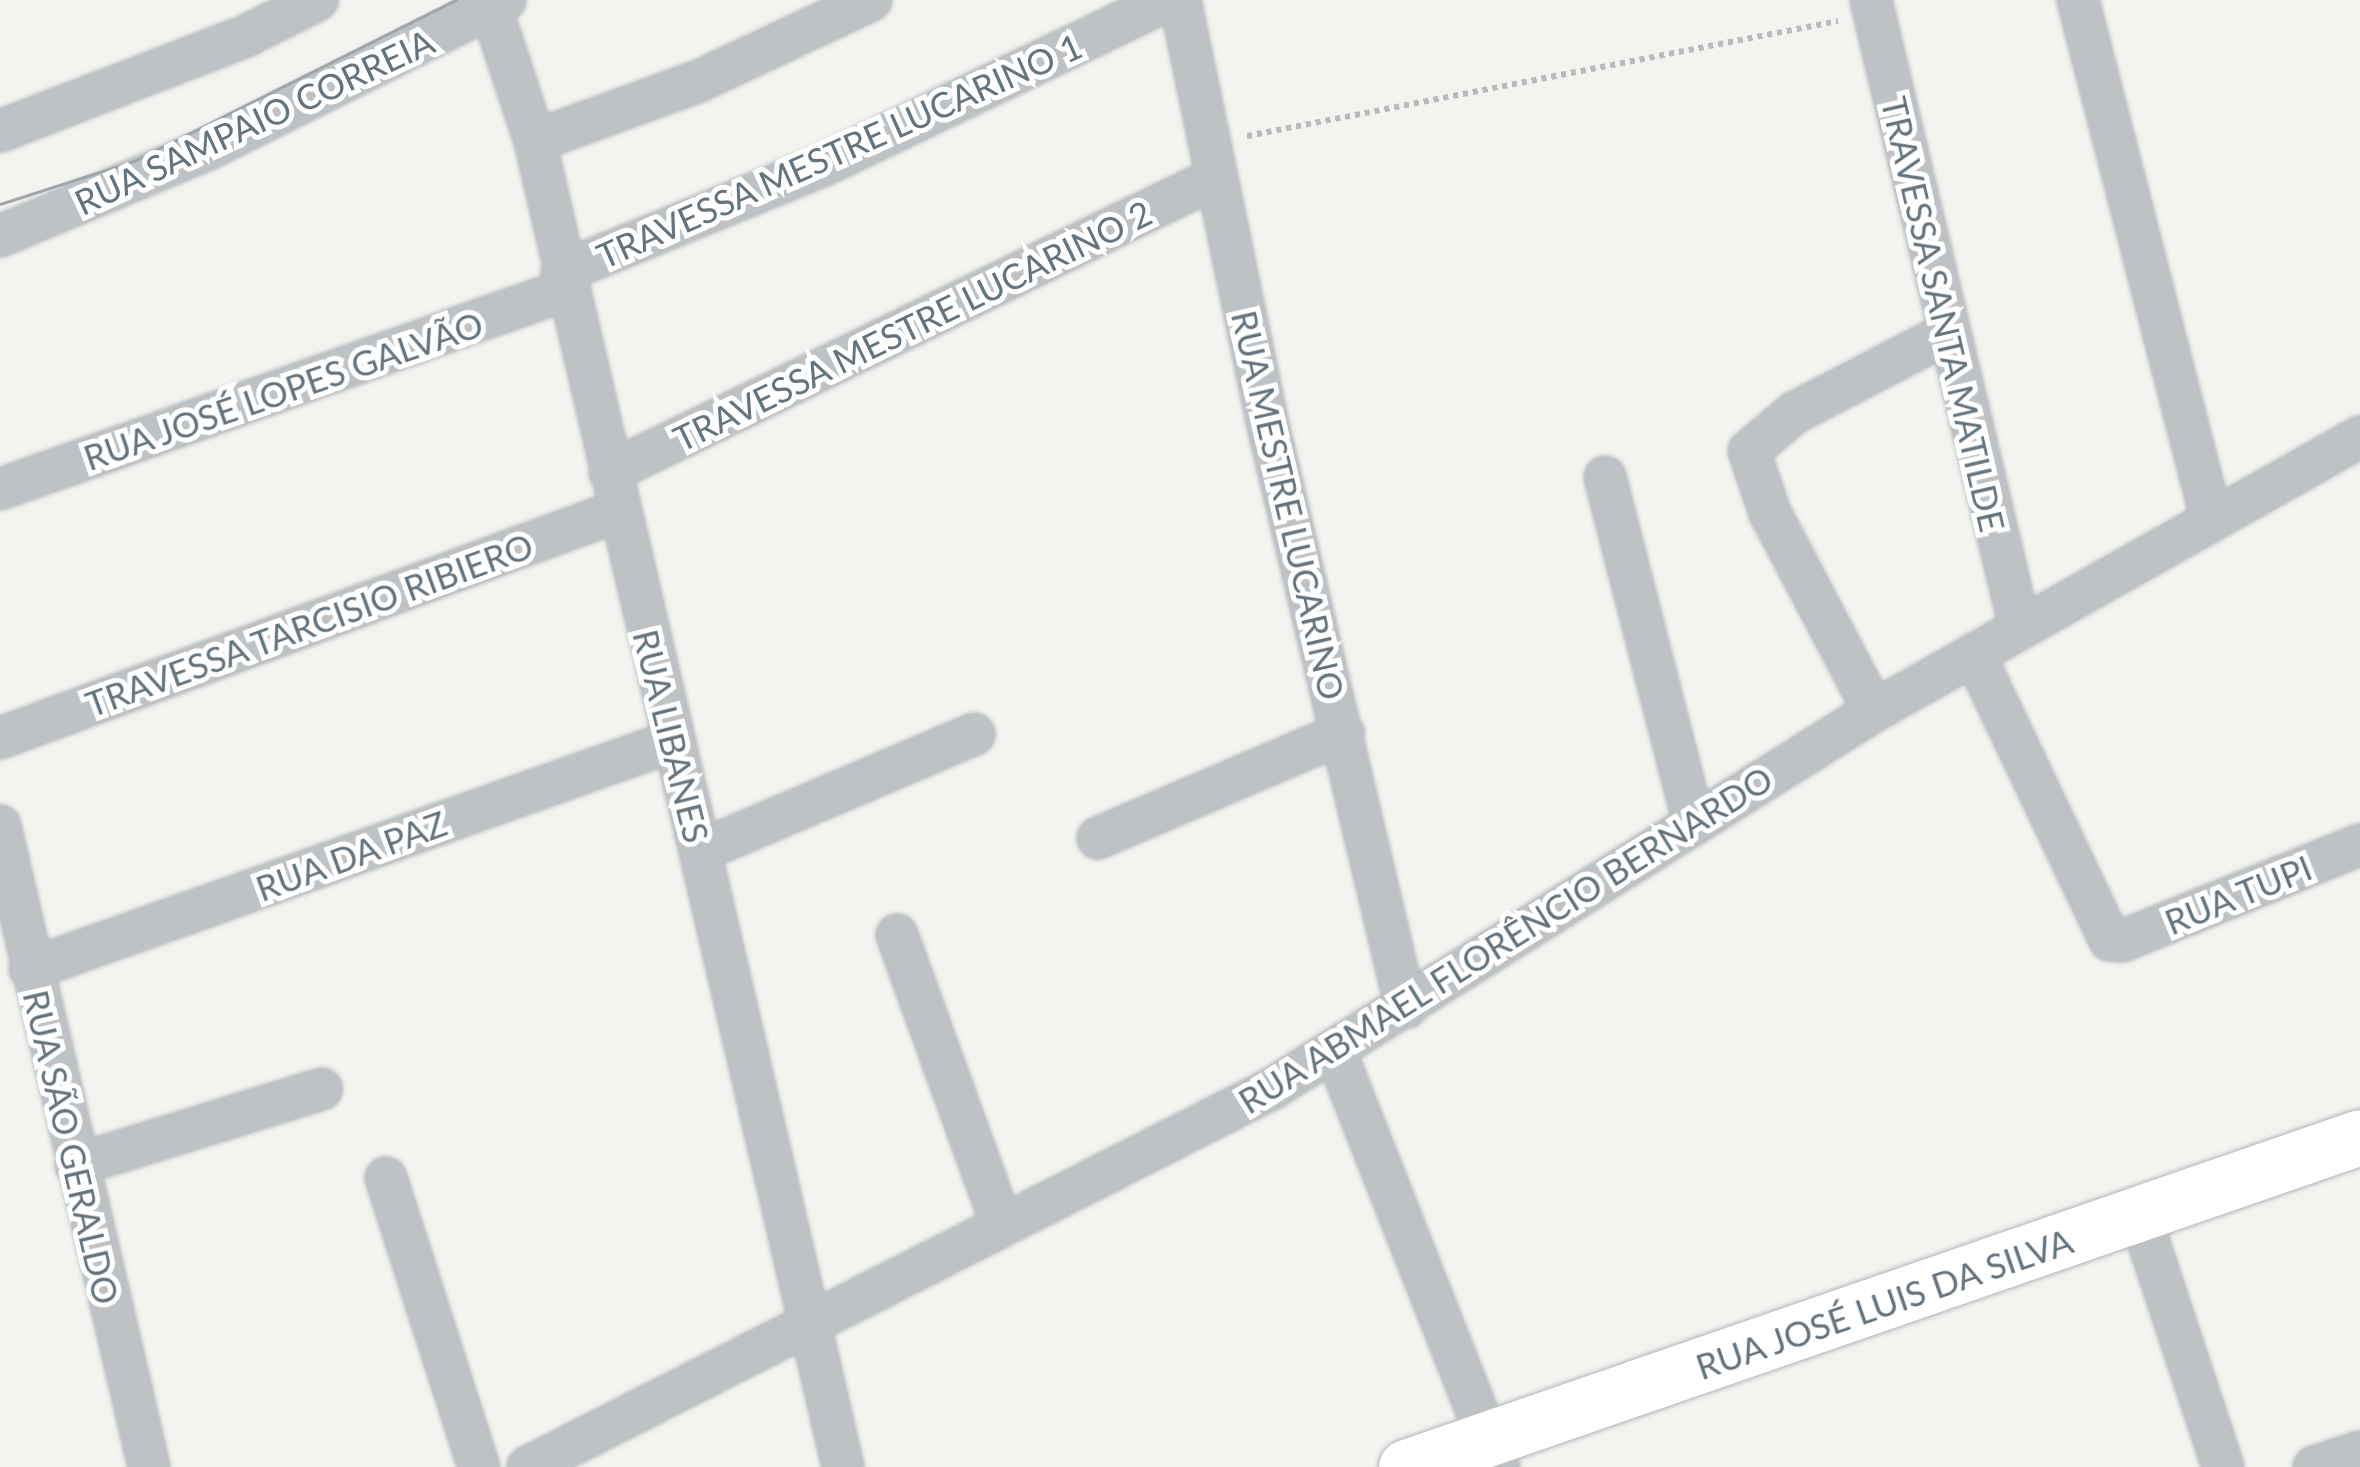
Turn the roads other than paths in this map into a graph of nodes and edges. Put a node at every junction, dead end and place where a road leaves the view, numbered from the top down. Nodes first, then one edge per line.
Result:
1 (317, 0) edge
2 (872, 0) edge
3 (1169, 0) edge
4 (1180, 0) edge
5 (2078, 0) edge
6 (498, 4) edge
7 (1872, 7) edge
8 (0, 131) edge
9 (535, 141) junction
10 (1210, 161) junction
11 (0, 236) edge
12 (563, 281) junction
13 (1948, 332) junction
14 (2360, 437) edge
15 (1605, 478) dead end
16 (0, 489) edge
17 (614, 492) junction
18 (2211, 518) junction
19 (2020, 628) junction
20 (1974, 654) junction
21 (1874, 711) junction
22 (1342, 733) junction
23 (974, 734) dead end
24 (0, 738) edge
25 (672, 741) junction
26 (1694, 824) junction
27 (0, 826) edge
28 (1098, 838) dead end
29 (2360, 845) edge
30 (700, 851) junction
31 (897, 934) dead end
32 (30, 969) junction
33 (1406, 1008) junction
34 (1336, 1051) junction
35 (321, 1090) dead end
36 (2360, 1137) edge
37 (76, 1165) junction
38 (386, 1178) dead end
39 (2140, 1216) junction
40 (1001, 1223) junction
41 (808, 1324) junction
42 (1494, 1452) edge
43 (2360, 1452) edge
44 (149, 1467) edge
45 (479, 1467) edge
46 (528, 1467) edge
47 (843, 1467) edge
48 (1406, 1467) edge
49 (2223, 1467) edge
50 (2314, 1467) edge

1 - 8 street
2 - 9 street
3 - 12 street, TRAVESSA MESTRE LUCARINO 1
4 - 10 street, RUA MESTRE LUCARINO
5 - 18 street
6 - 9 street, RUA LIBANES
6 - 11 street, RUA SAMPAIO CORREIA
7 - 13 street, TRAVESSA SANTA MATILDE
9 - 12 street, RUA LIBANES
10 - 17 street, TRAVESSA MESTRE LUCARINO 2
10 - 22 street, RUA MESTRE LUCARINO
12 - 16 street, RUA JOSÉ LOPES GALVÃO
12 - 17 street, RUA LIBANES
13 - 19 street, TRAVESSA SANTA MATILDE
13 - 21 street
14 - 18 street, RUA ABMAEL FLORÊNCIO BERNARDO
15 - 26 street
17 - 24 street, TRAVESSA TARCISIO RIBIERO
17 - 25 street, RUA LIBANES
18 - 19 street, RUA ABMAEL FLORÊNCIO BERNARDO
19 - 20 street, RUA ABMAEL FLORÊNCIO BERNARDO
20 - 21 street, RUA ABMAEL FLORÊNCIO BERNARDO
20 - 29 street, RUA TUPI
21 - 26 street, RUA ABMAEL FLORÊNCIO BERNARDO
22 - 28 street
22 - 33 street, RUA MESTRE LUCARINO
23 - 30 street
25 - 30 street, RUA LIBANES
25 - 32 street, RUA DA PAZ
26 - 33 street, RUA ABMAEL FLORÊNCIO BERNARDO
27 - 32 street, RUA SÃO GERALDO
30 - 41 street, RUA LIBANES
31 - 40 street
32 - 37 street, RUA SÃO GERALDO
33 - 34 street, RUA ABMAEL FLORÊNCIO BERNARDO
34 - 40 street, RUA ABMAEL FLORÊNCIO BERNARDO
34 - 42 street
35 - 37 street
36 - 39 street, RUA JOSÉ LUIS DA SILVA
37 - 44 street, RUA SÃO GERALDO
38 - 45 street
39 - 42 street, RUA JOSÉ LUIS DA SILVA
39 - 49 street
40 - 41 street, RUA ABMAEL FLORÊNCIO BERNARDO
41 - 46 street, RUA ABMAEL FLORÊNCIO BERNARDO
41 - 47 street, RUA LIBANES
42 - 48 street, RUA JOSÉ LUIS DA SILVA
43 - 50 street

